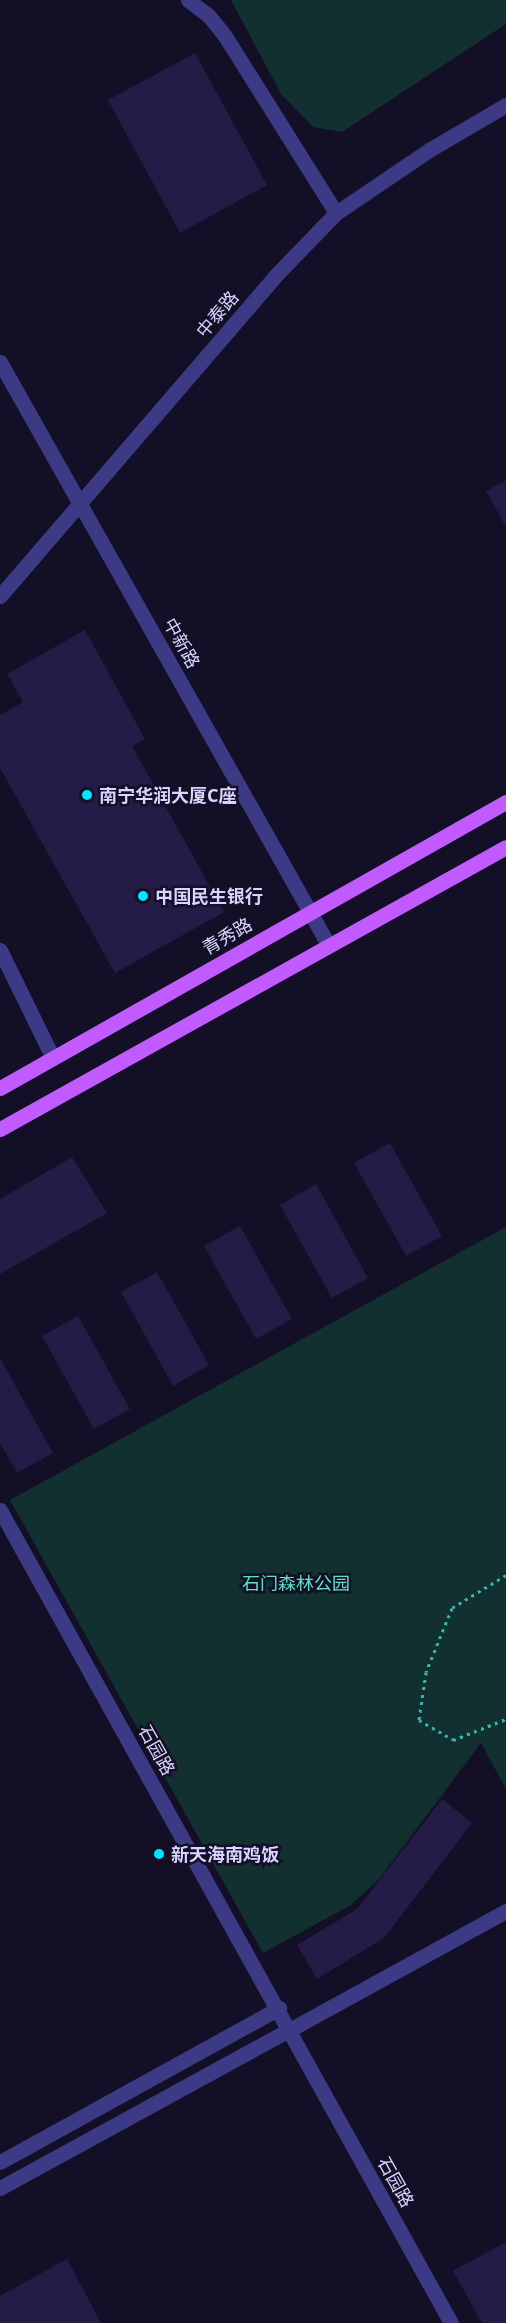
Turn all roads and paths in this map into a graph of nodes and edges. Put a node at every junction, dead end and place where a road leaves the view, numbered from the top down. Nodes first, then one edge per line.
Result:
1 (188, 0) edge
2 (506, 105) edge
3 (336, 213) junction
4 (0, 362) edge
5 (81, 505) junction
6 (0, 596) edge
7 (506, 802) edge
8 (506, 847) edge
9 (310, 911) junction
10 (328, 944) junction
11 (0, 950) edge
12 (53, 1058) junction
13 (0, 1088) edge
14 (0, 1129) edge
15 (0, 1510) edge
16 (506, 1575) edge
17 (506, 1719) edge
18 (506, 1911) edge
19 (279, 2008) junction
20 (291, 2029) junction
21 (0, 2162) edge
22 (0, 2188) edge
23 (451, 2323) edge

1 - 3 street
2 - 3 street, 中泰路
3 - 5 street, 中泰路
4 - 5 street, 中新路
5 - 6 street, 中泰路
5 - 9 street, 中新路
7 - 9 main road, 青秀路
8 - 10 main road
9 - 10 street, 中新路
9 - 12 main road, 青秀路
10 - 14 main road
11 - 12 street
12 - 13 main road, 青秀路
15 - 19 street, 石园路
16 - 17 path
18 - 20 street
19 - 20 street, 石园路
19 - 21 street
20 - 22 street
20 - 23 street, 石园路

